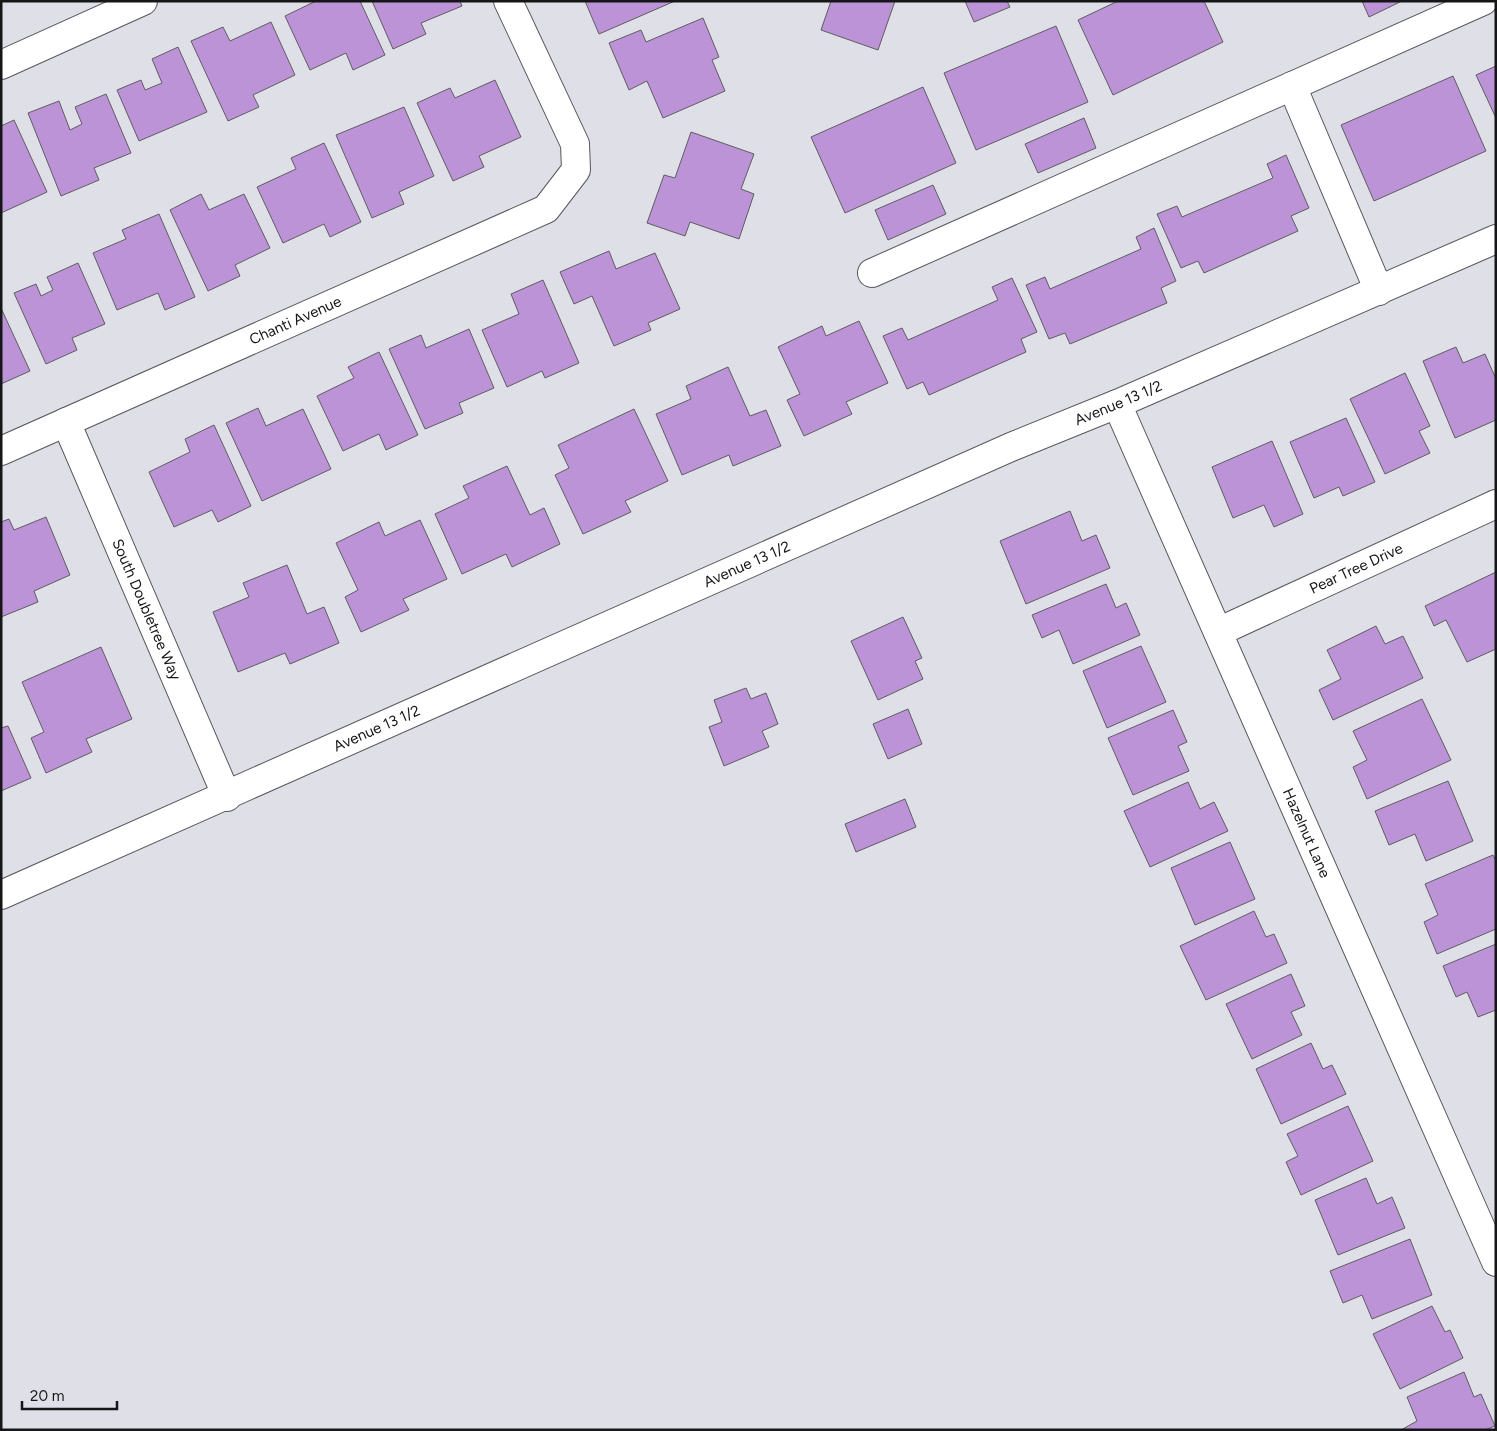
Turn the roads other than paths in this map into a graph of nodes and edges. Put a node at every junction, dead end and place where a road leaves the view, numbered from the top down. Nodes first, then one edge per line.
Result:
1 (144, 1) edge
2 (508, 1) edge
3 (1483, 1) edge
4 (1, 65) edge
5 (1292, 86) junction
6 (1496, 239) edge
7 (872, 273) dead end
8 (1379, 291) junction
9 (1117, 404) junction
10 (66, 422) junction
11 (1, 450) edge
12 (1496, 504) edge
13 (1218, 632) junction
14 (227, 797) junction
15 (1, 896) edge
16 (1496, 1262) edge

1 - 4 street
2 - 10 street, Chanti Avenue
3 - 5 street
5 - 7 street
5 - 8 street
6 - 8 street, Avenue 13 1/2
8 - 9 street, Avenue 13 1/2
9 - 13 street, Hazelnut Lane
9 - 14 street, Avenue 13 1/2
10 - 11 street, Chanti Avenue
10 - 14 street, South Doubletree Way
12 - 13 street, Pear Tree Drive
13 - 16 street, Hazelnut Lane
14 - 15 street, Avenue 13 1/2

